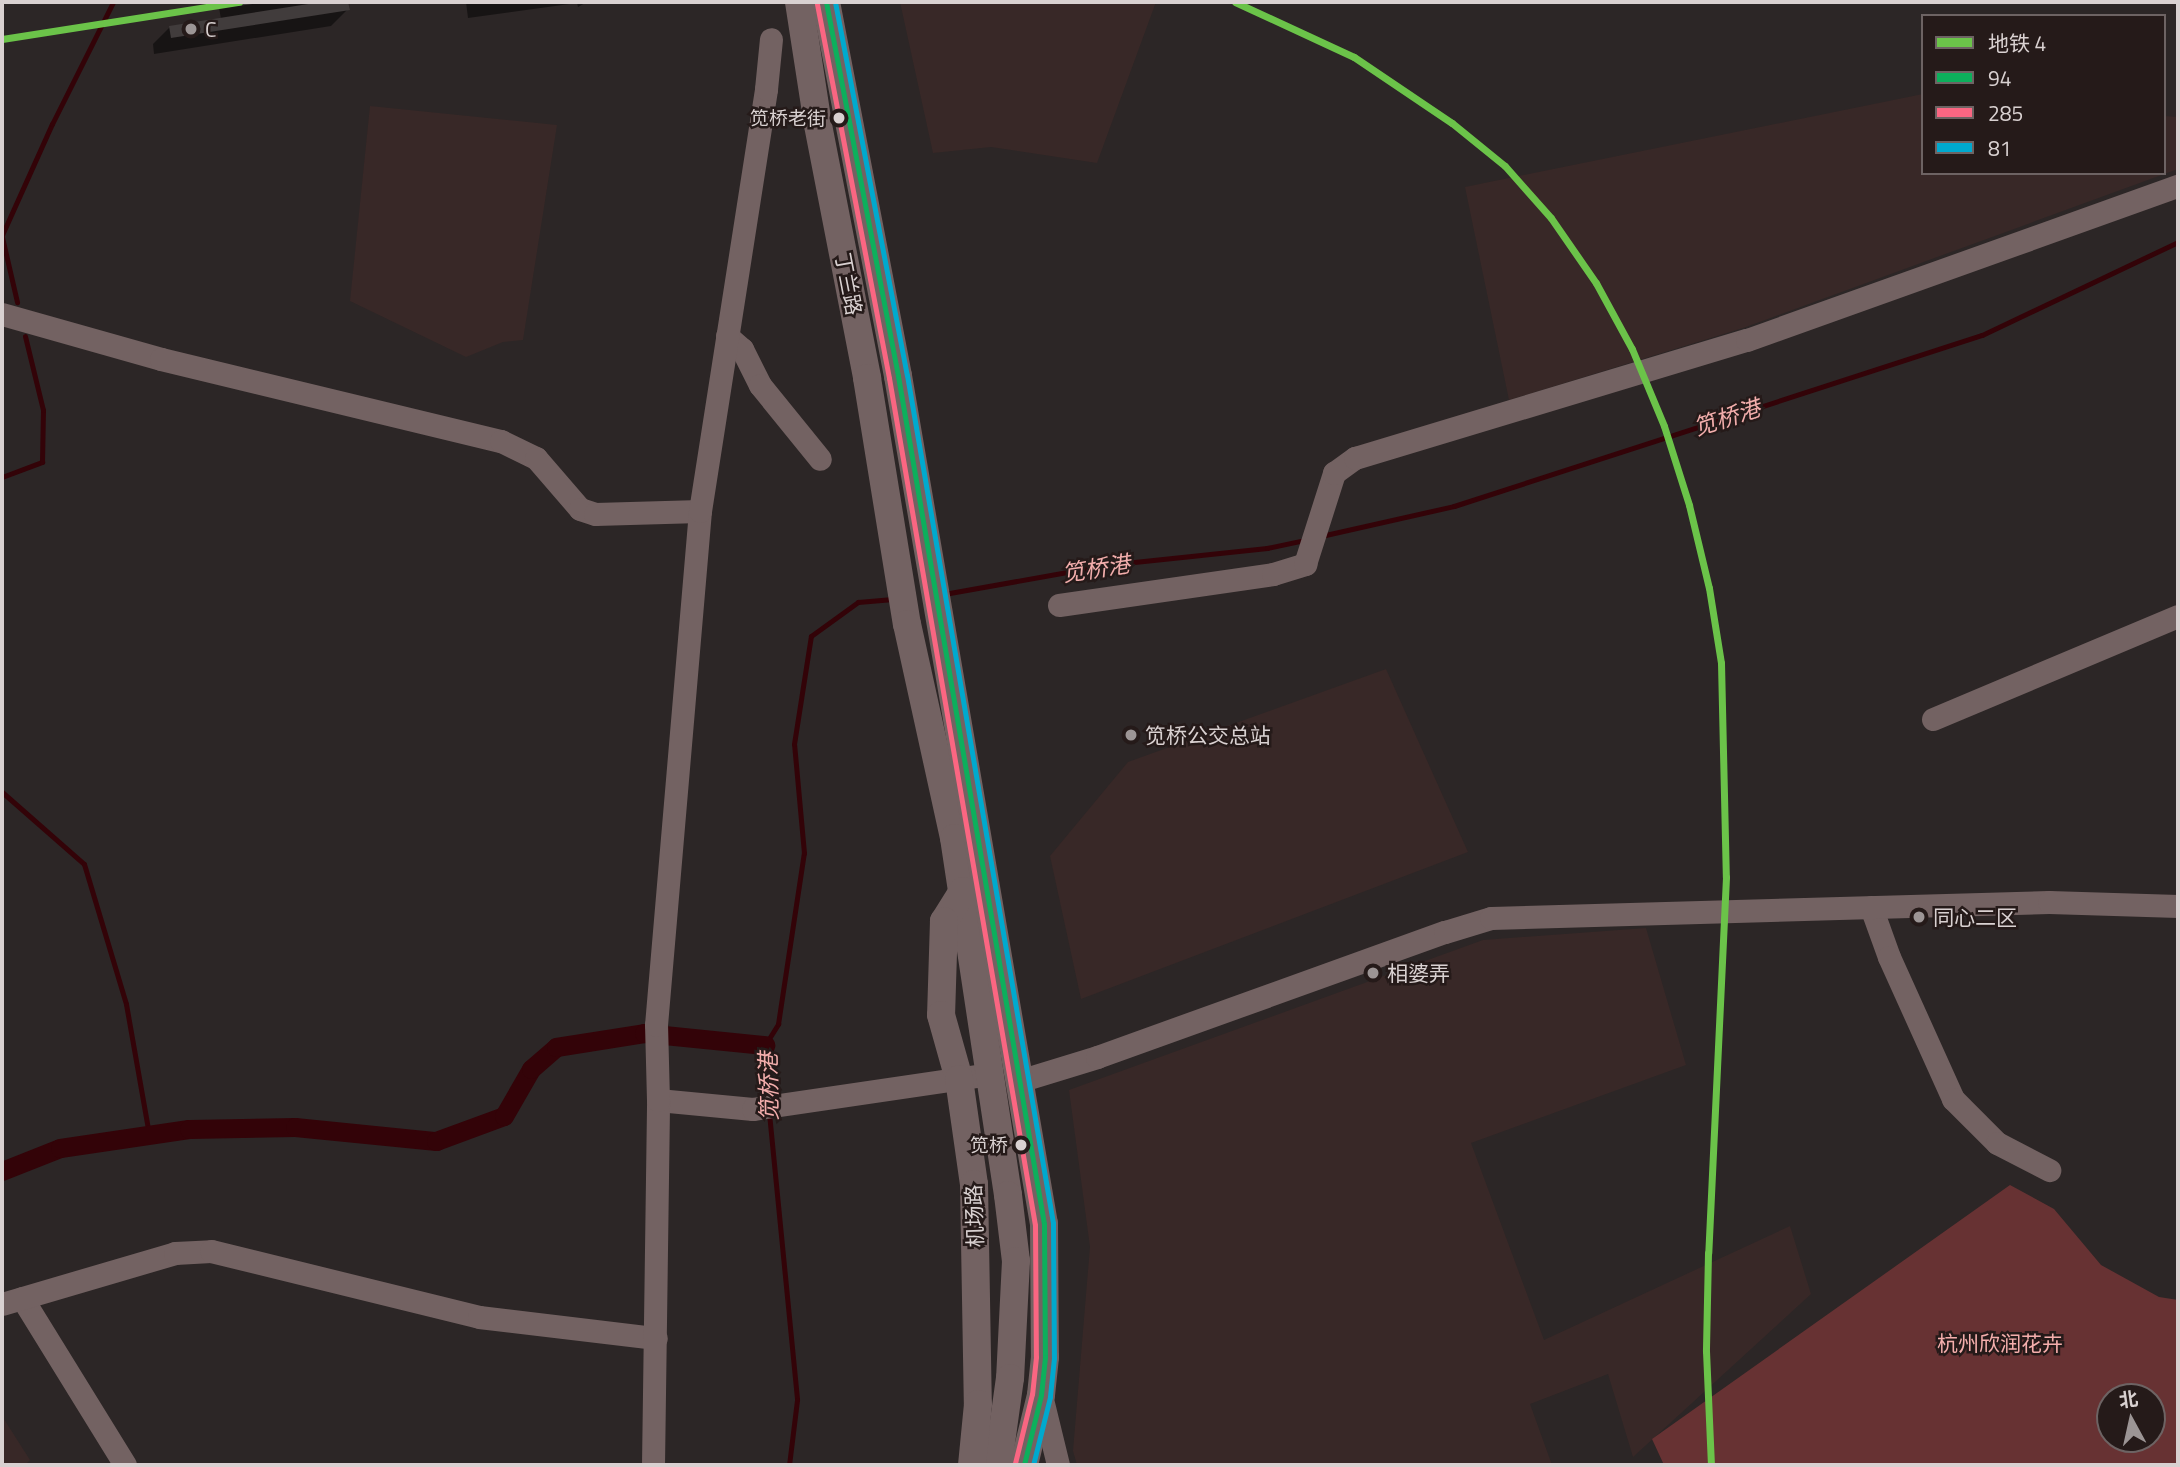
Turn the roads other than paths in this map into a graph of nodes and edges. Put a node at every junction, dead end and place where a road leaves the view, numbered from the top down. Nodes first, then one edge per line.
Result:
1 (799, 2) edge
2 (826, 2) edge
3 (771, 39) dead end
4 (2178, 186) edge
5 (2, 314) edge
6 (727, 336) junction
7 (820, 459) dead end
8 (700, 511) junction
9 (1059, 605) dead end
10 (2178, 616) edge
11 (1933, 719) dead end
12 (959, 809) junction
13 (963, 891) junction
14 (2178, 906) edge
15 (1871, 907) junction
16 (990, 1073) junction
17 (959, 1079) junction
18 (1019, 1081) junction
19 (658, 1100) junction
20 (2049, 1170) dead end
21 (12, 1301) edge
22 (656, 1338) junction
23 (1041, 1395) junction
24 (125, 1465) edge
25 (653, 1465) edge
26 (972, 1465) edge
27 (998, 1465) edge
28 (1024, 1465) edge
29 (1058, 1465) edge

1 - 12 main road, 丁兰路
2 - 12 main road, 丁兰路
3 - 6 street
4 - 9 street
5 - 8 street
6 - 7 street
6 - 8 street
8 - 19 street
10 - 11 street
12 - 13 main road, 机场路
12 - 18 main road
13 - 16 main road, 机场路
13 - 17 main road, 机场路
14 - 15 street
15 - 18 street
15 - 20 street
16 - 17 street
16 - 27 main road, 机场路
17 - 19 street
17 - 26 main road, 机场路
18 - 23 main road
19 - 22 street
21 - 22 street
21 - 24 street
22 - 25 street
23 - 28 main road
23 - 29 street

